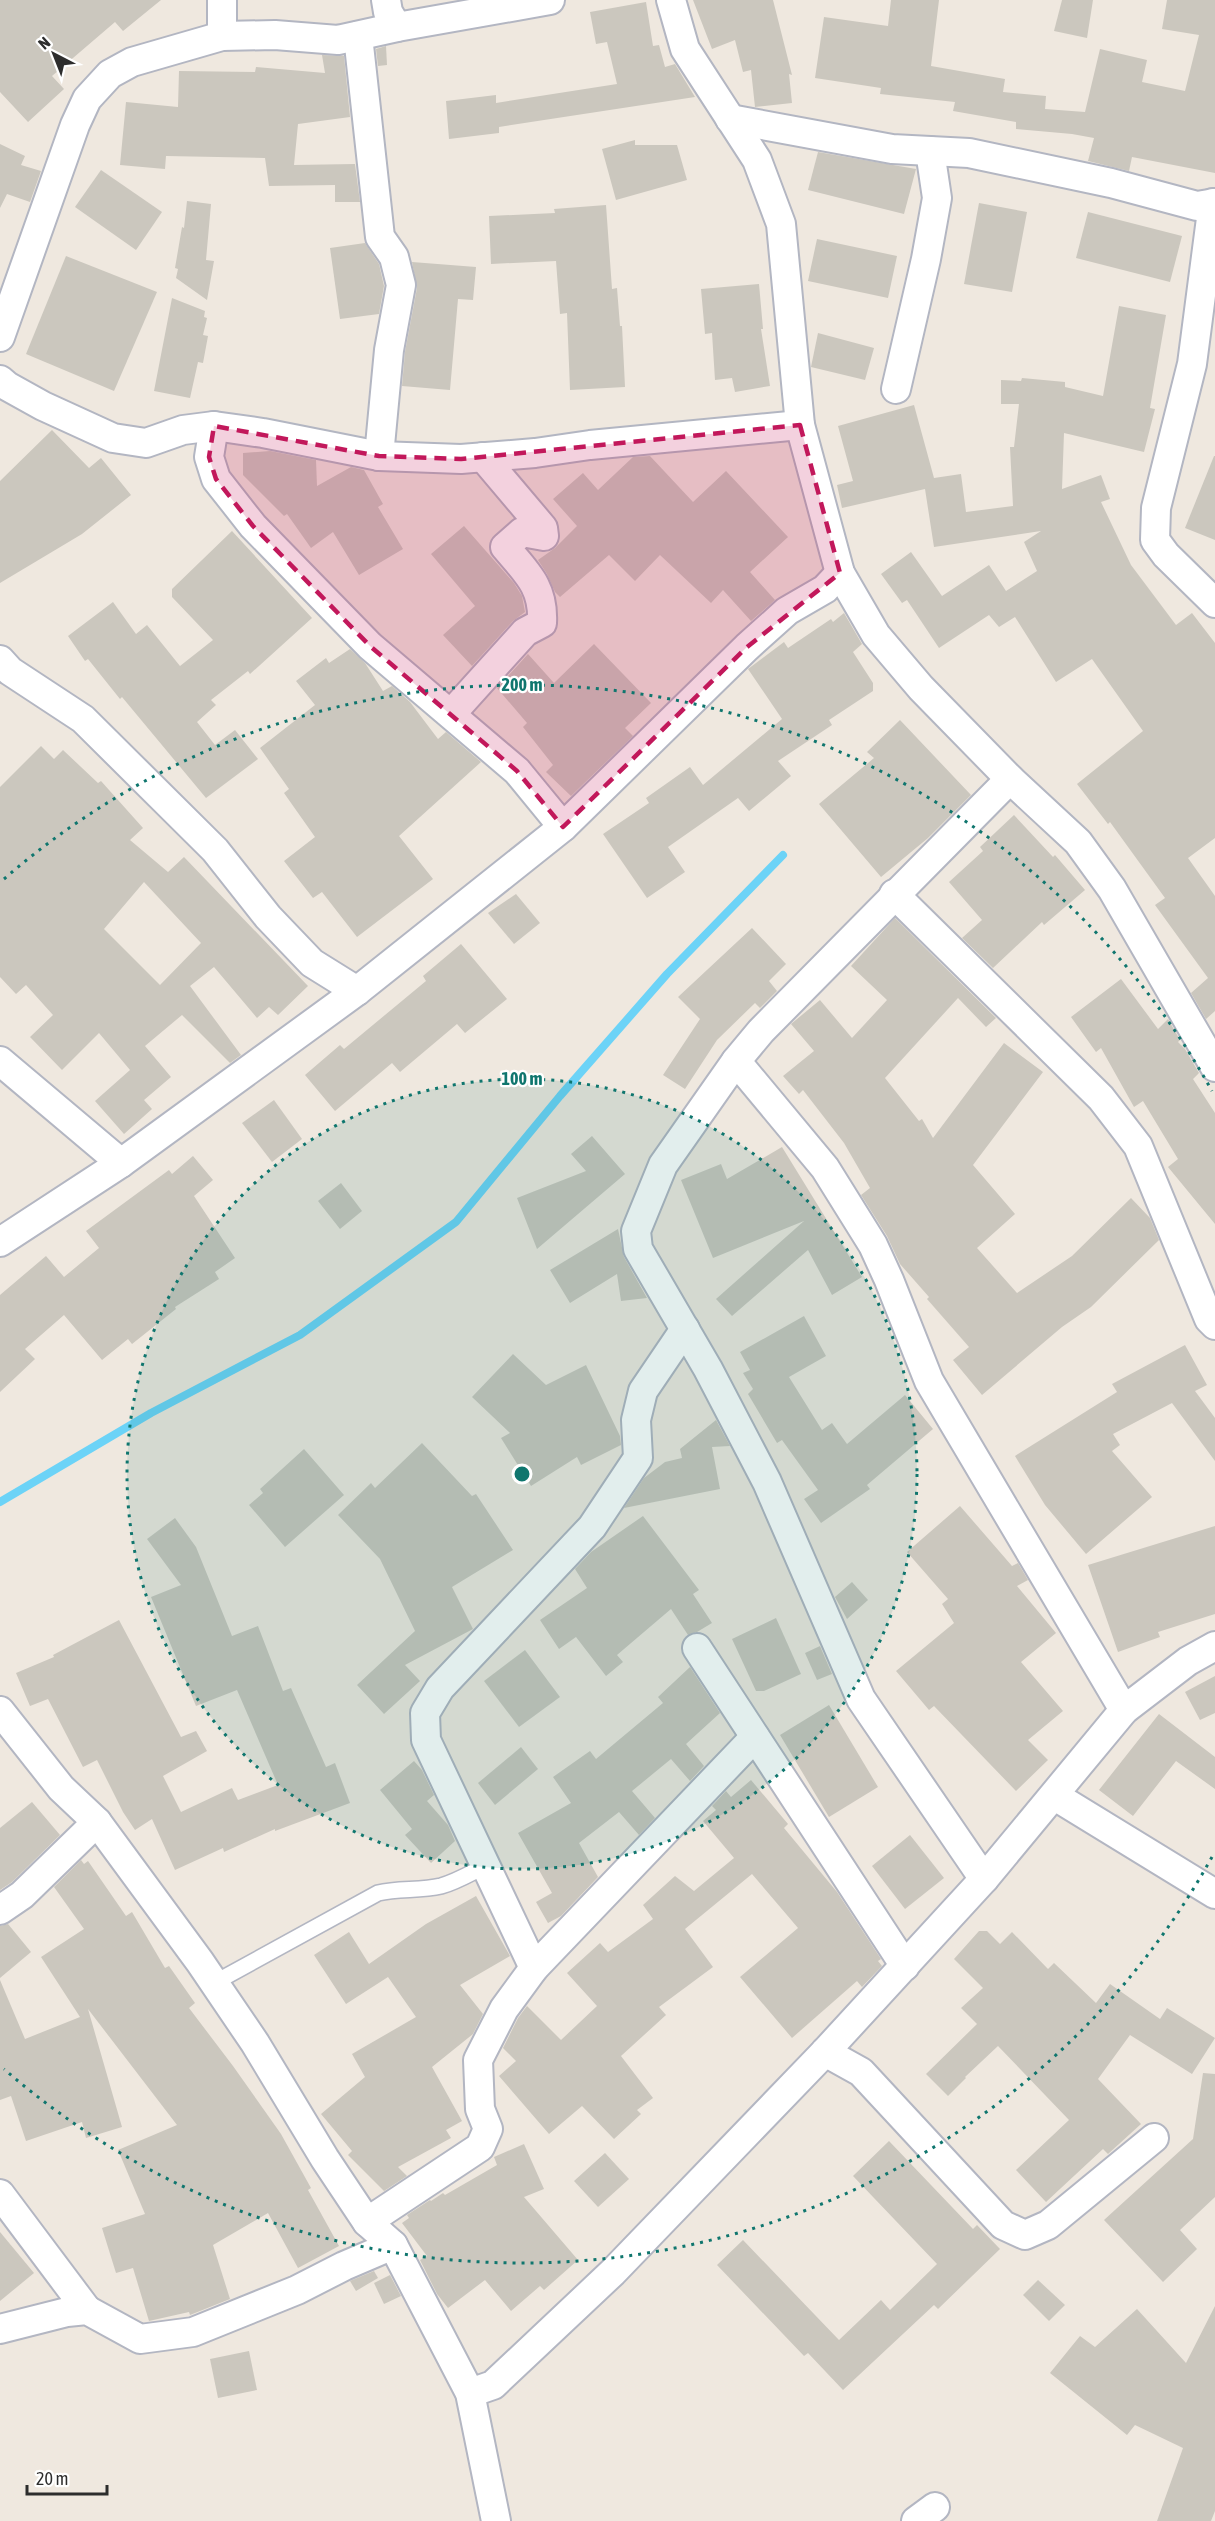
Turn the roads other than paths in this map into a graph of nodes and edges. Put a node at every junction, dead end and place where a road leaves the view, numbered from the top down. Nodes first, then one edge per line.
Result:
1 (222, 0) edge
2 (386, 0) edge
3 (550, 0) edge
4 (671, 0) edge
5 (397, 27) junction
6 (222, 36) junction
7 (357, 36) junction
8 (730, 118) junction
9 (930, 151) junction
10 (1214, 203) edge
11 (0, 337) edge
12 (0, 380) edge
13 (896, 389) dead end
14 (800, 425) junction
15 (214, 426) junction
16 (379, 456) junction
17 (483, 457) junction
18 (840, 573) junction
19 (1215, 603) edge
20 (0, 660) edge
21 (451, 714) junction
22 (1010, 779) junction
23 (563, 827) junction
24 (894, 894) junction
25 (357, 991) junction
26 (0, 1061) edge
27 (736, 1061) junction
28 (1215, 1067) edge
29 (121, 1163) junction
30 (0, 1242) edge
31 (1215, 1325) edge
32 (685, 1329) junction
33 (1215, 1646) edge
34 (697, 1648) dead end
35 (1124, 1710) junction
36 (0, 1711) edge
37 (755, 1737) junction
38 (1055, 1796) junction
39 (97, 1822) junction
40 (485, 1866) junction
41 (984, 1879) junction
42 (1215, 1894) edge
43 (0, 1910) edge
44 (905, 1966) junction
45 (534, 1968) junction
46 (214, 1983) junction
47 (825, 2052) junction
48 (1154, 2138) dead end
49 (0, 2194) edge
50 (367, 2222) junction
51 (393, 2245) junction
52 (87, 2310) junction
53 (0, 2329) edge
54 (470, 2393) junction
55 (496, 2521) edge

1 - 6 street
2 - 5 street
3 - 5 street
4 - 8 street
5 - 7 street
6 - 7 street
6 - 11 street
7 - 16 street
8 - 9 street
8 - 14 street
9 - 10 street
9 - 13 street
10 - 19 street
12 - 15 street
14 - 17 street
14 - 18 street
15 - 16 street
15 - 21 street
16 - 17 street
17 - 21 street
18 - 22 street
18 - 23 street
20 - 25 street
21 - 23 street
22 - 24 street
22 - 28 street
23 - 25 street
24 - 27 street
24 - 31 street
25 - 29 street
26 - 29 street
27 - 32 street
27 - 35 street
29 - 30 street
32 - 40 street
32 - 41 street
33 - 35 street
34 - 37 street
35 - 38 street
36 - 39 street
37 - 44 street
37 - 45 street
38 - 41 street
38 - 42 street
39 - 43 street
39 - 46 street
40 - 45 street
40 - 46 lane
41 - 44 street
44 - 47 street
45 - 50 street
46 - 50 street
47 - 48 street
47 - 54 street
49 - 52 street
50 - 51 street
51 - 52 street
51 - 54 street
52 - 53 street
54 - 55 street

